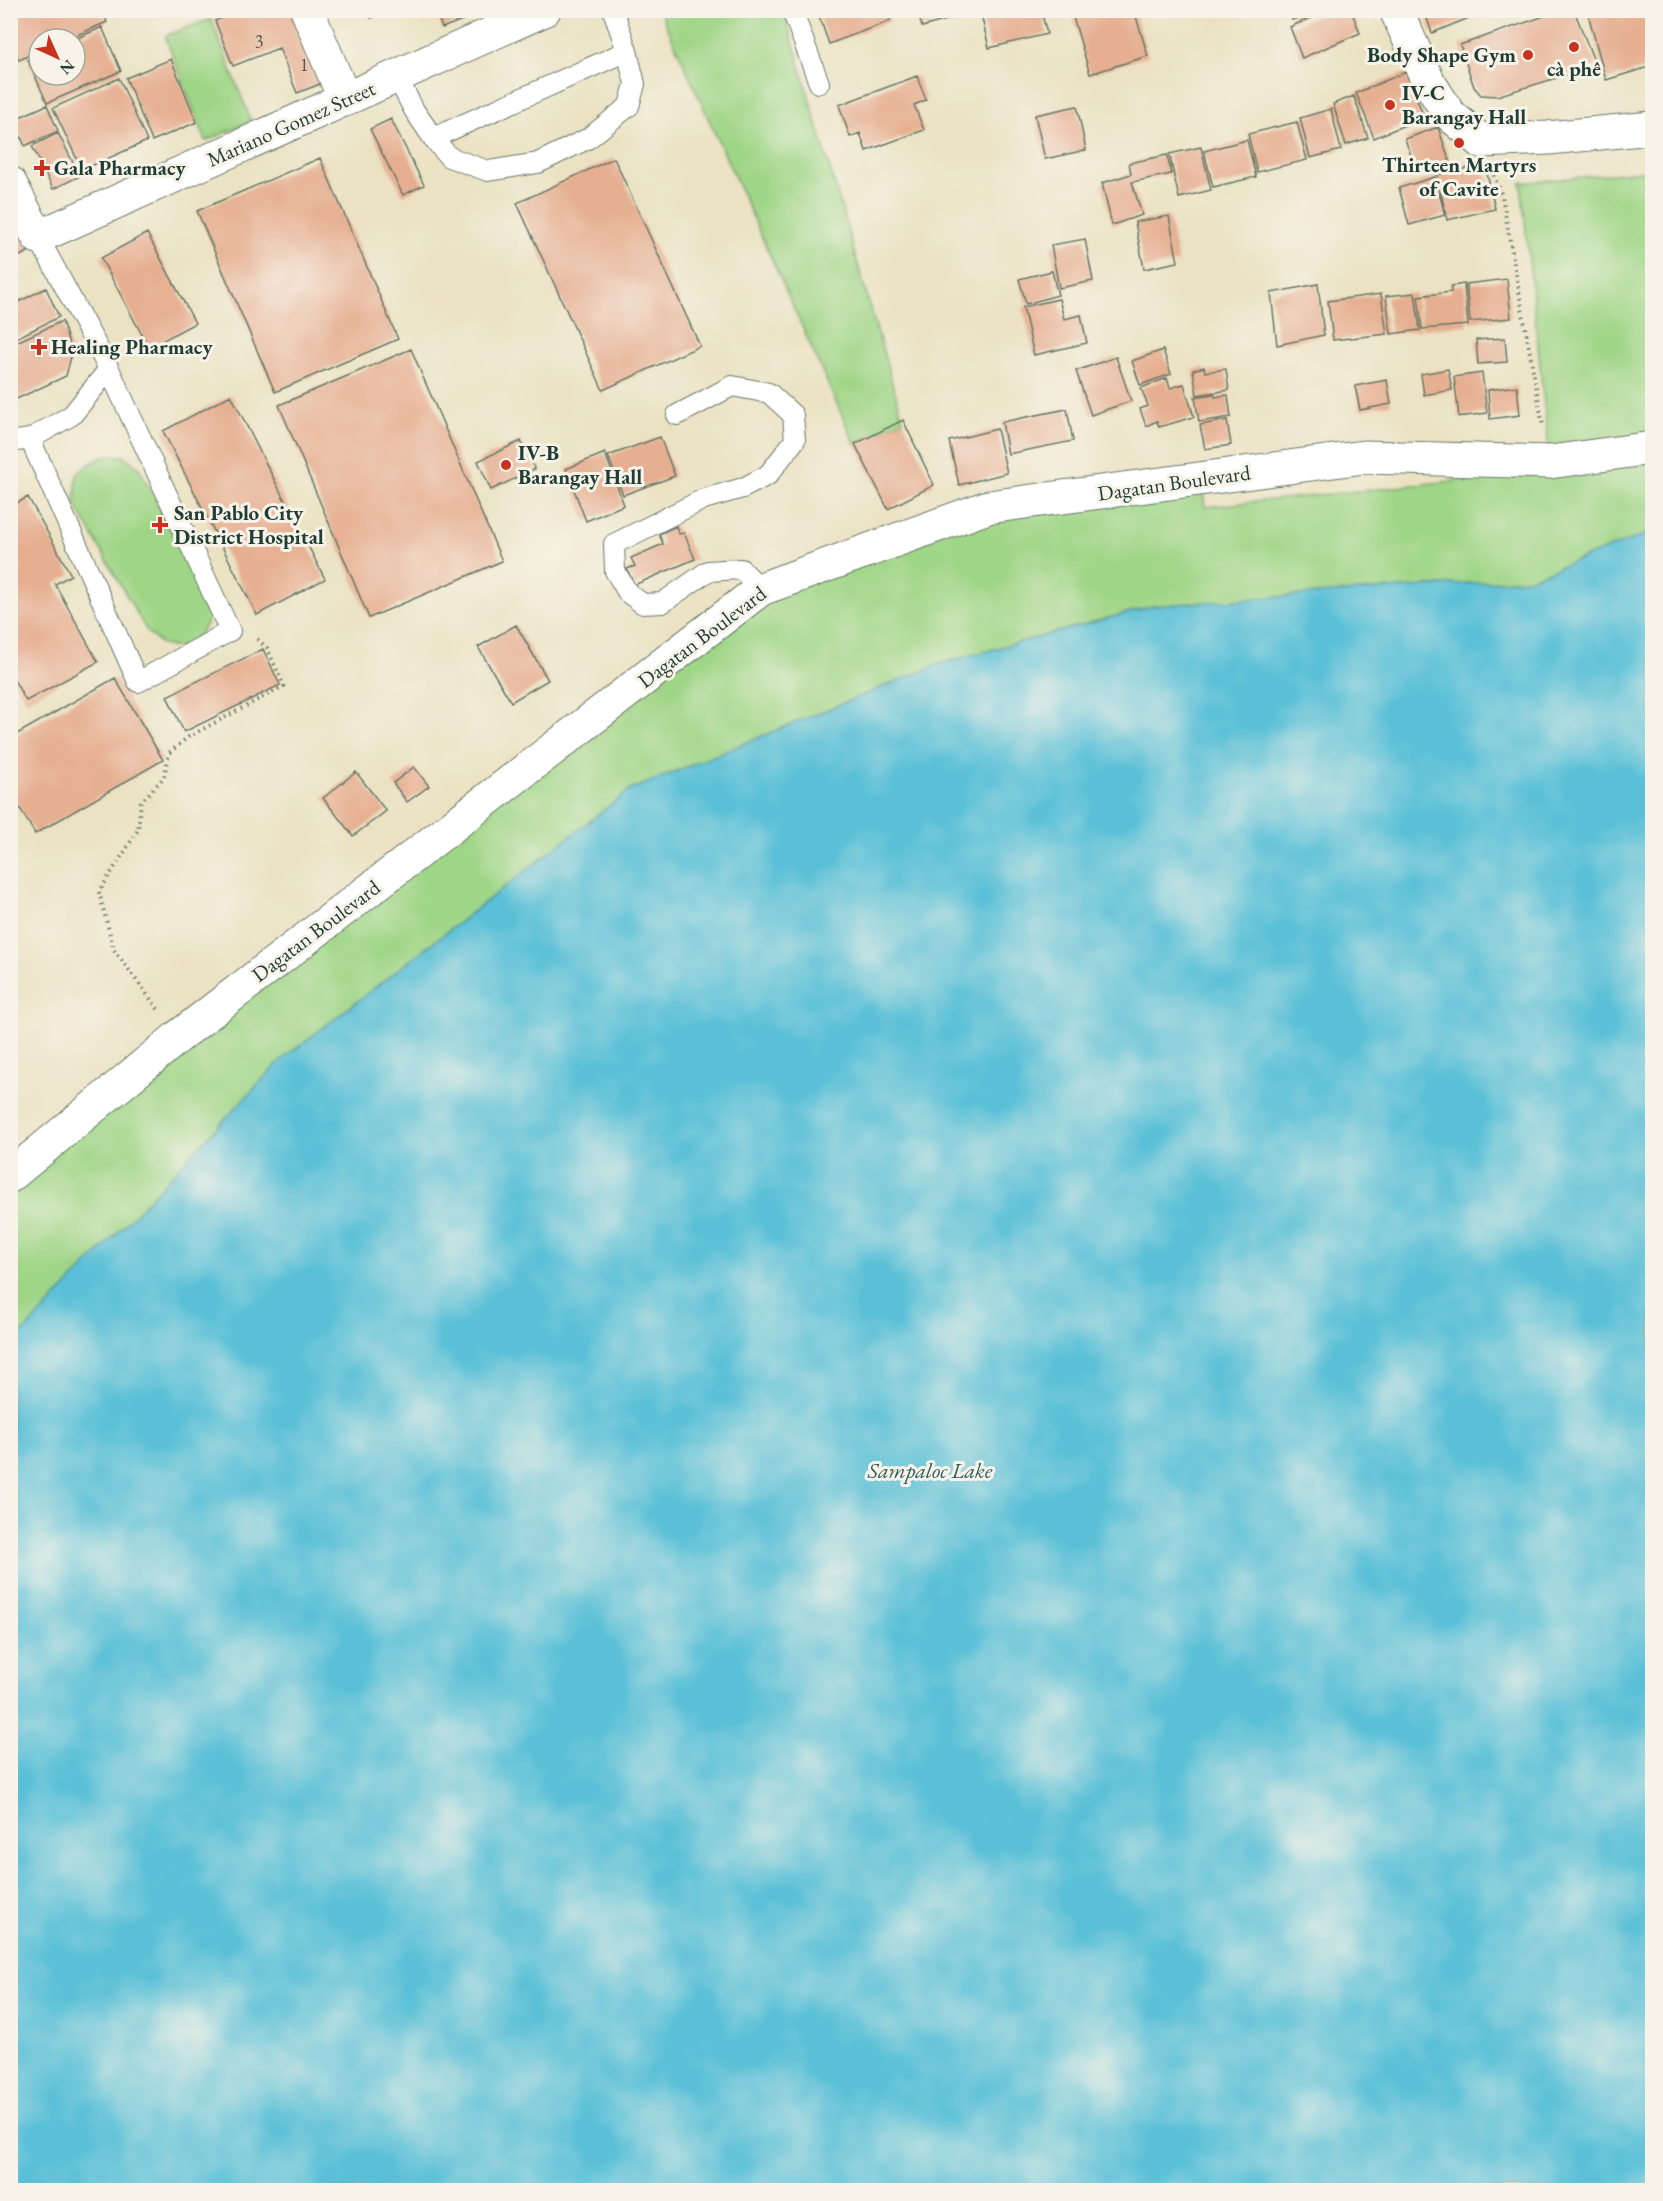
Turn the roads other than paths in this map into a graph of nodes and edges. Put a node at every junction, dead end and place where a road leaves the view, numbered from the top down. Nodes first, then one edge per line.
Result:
1 (307, 10) edge
2 (544, 10) edge
3 (613, 10) edge
4 (792, 10) edge
5 (1396, 10) edge
6 (627, 51) junction
7 (397, 77) junction
8 (819, 84) dead end
9 (345, 100) junction
10 (1653, 128) edge
11 (433, 138) junction
12 (10, 183) edge
13 (38, 237) junction
14 (109, 369) junction
15 (677, 415) dead end
16 (20, 441) edge
17 (1653, 447) edge
18 (761, 589) junction
19 (10, 1176) edge

1 - 9 street
2 - 7 street, Mariano Gomez Street
3 - 6 lane
4 - 8 lane
5 - 10 street
6 - 11 lane
6 - 11 lane
7 - 9 street, Mariano Gomez Street
7 - 11 lane
9 - 13 street, Mariano Gomez Street
12 - 13 street
13 - 14 lane
14 - 16 lane
14 - 16 lane
15 - 18 lane
17 - 18 street, Dagatan Boulevard
18 - 19 street, Dagatan Boulevard

